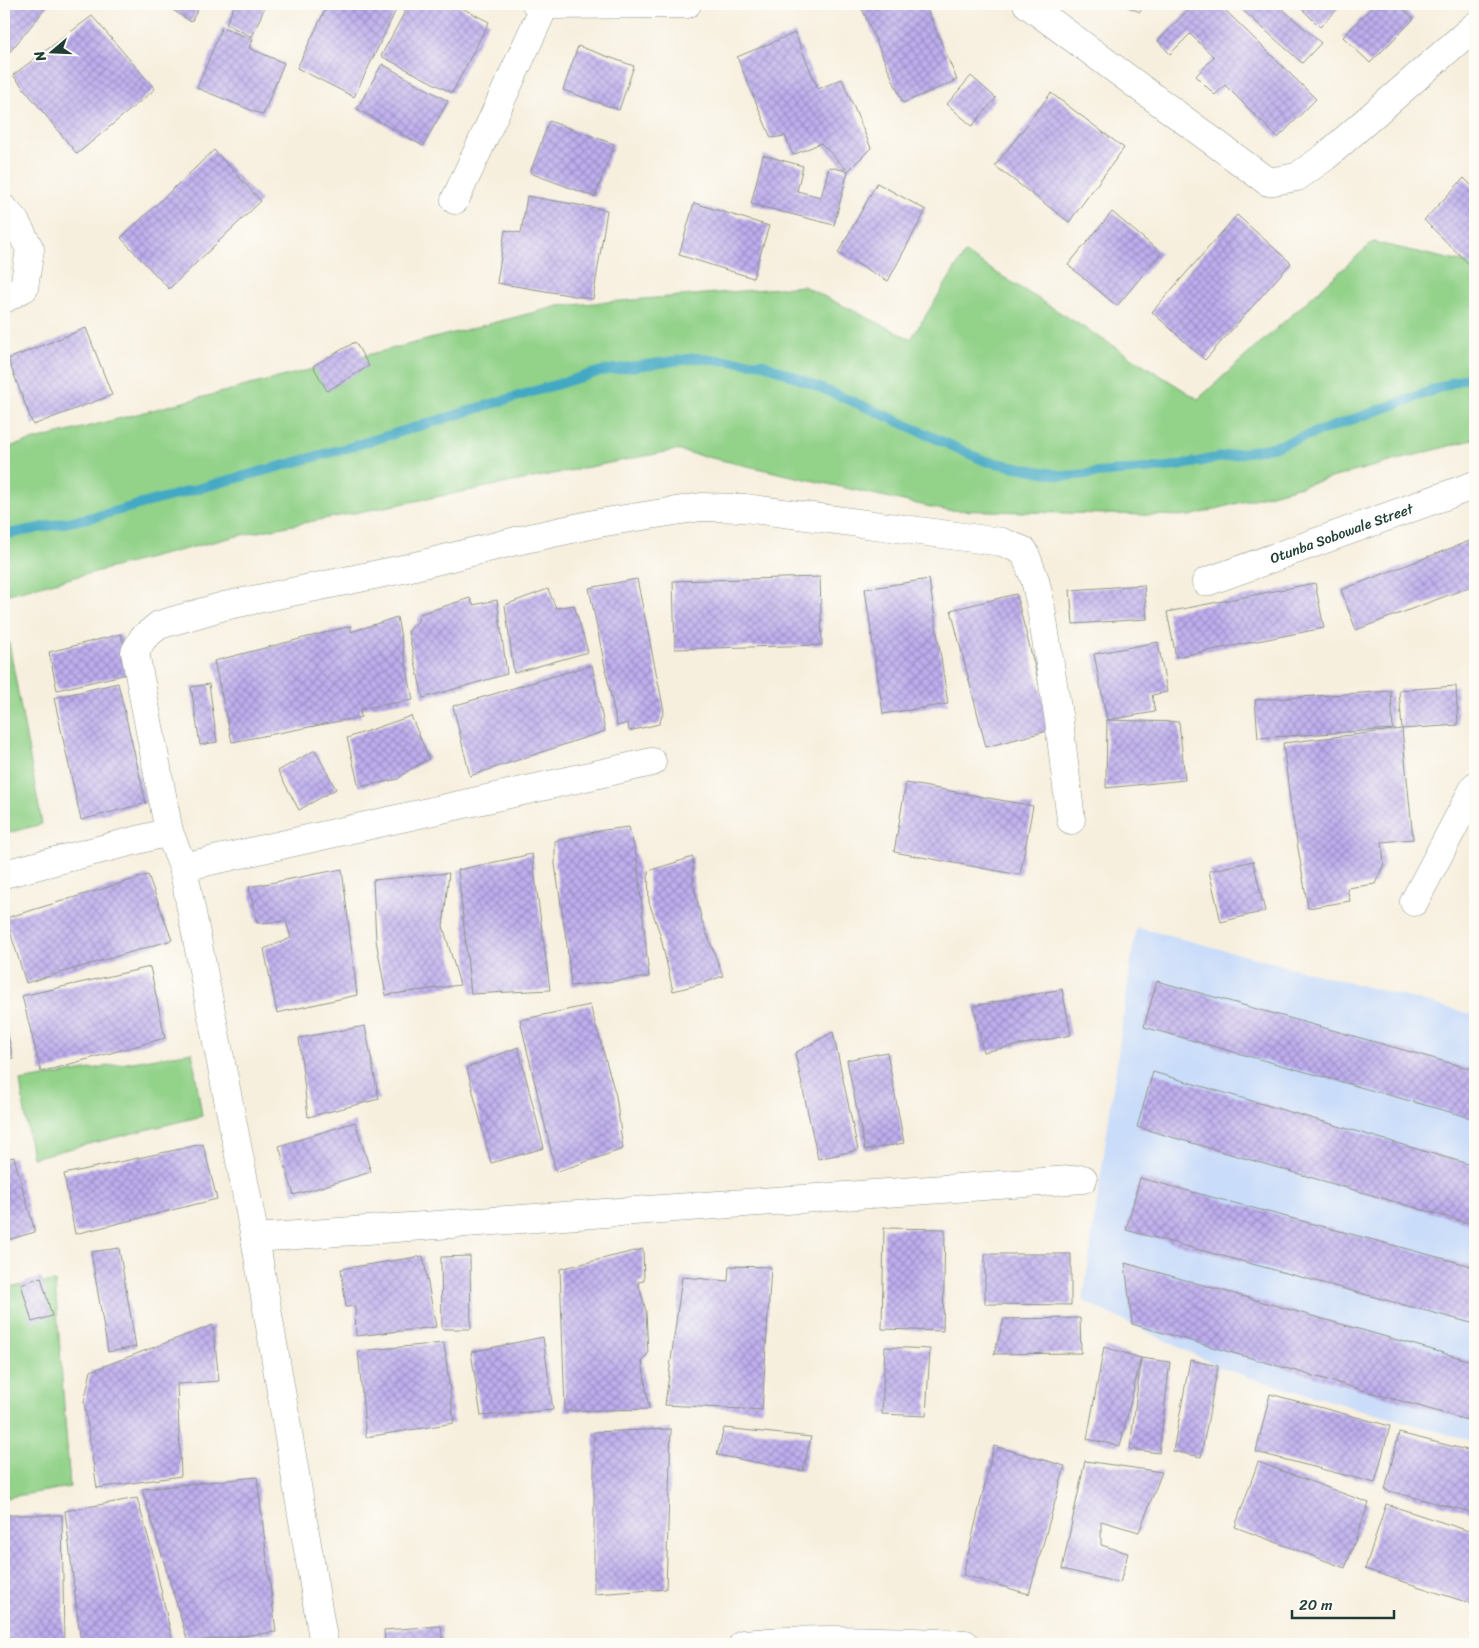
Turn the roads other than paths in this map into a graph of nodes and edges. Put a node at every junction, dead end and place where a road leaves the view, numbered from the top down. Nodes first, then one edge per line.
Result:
1 (687, 4) edge
2 (1027, 4) edge
3 (541, 5) edge
4 (1475, 26) edge
5 (455, 200) dead end
6 (4, 209) edge
7 (4, 299) edge
8 (1475, 485) edge
9 (1206, 582) dead end
10 (652, 762) dead end
11 (1475, 786) edge
12 (1071, 820) dead end
13 (169, 832) junction
14 (182, 867) junction
15 (4, 874) edge
16 (1414, 902) dead end
17 (1083, 1178) dead end
18 (254, 1238) junction
19 (324, 1644) edge
20 (743, 1644) edge
21 (965, 1644) edge

1 - 3 street
2 - 4 street
3 - 5 street
6 - 7 street
8 - 9 street, Otunba Sobowale Street
10 - 14 street
11 - 16 street
12 - 13 street
13 - 14 street
13 - 15 street
14 - 18 street
17 - 18 street
18 - 19 street
20 - 21 street

